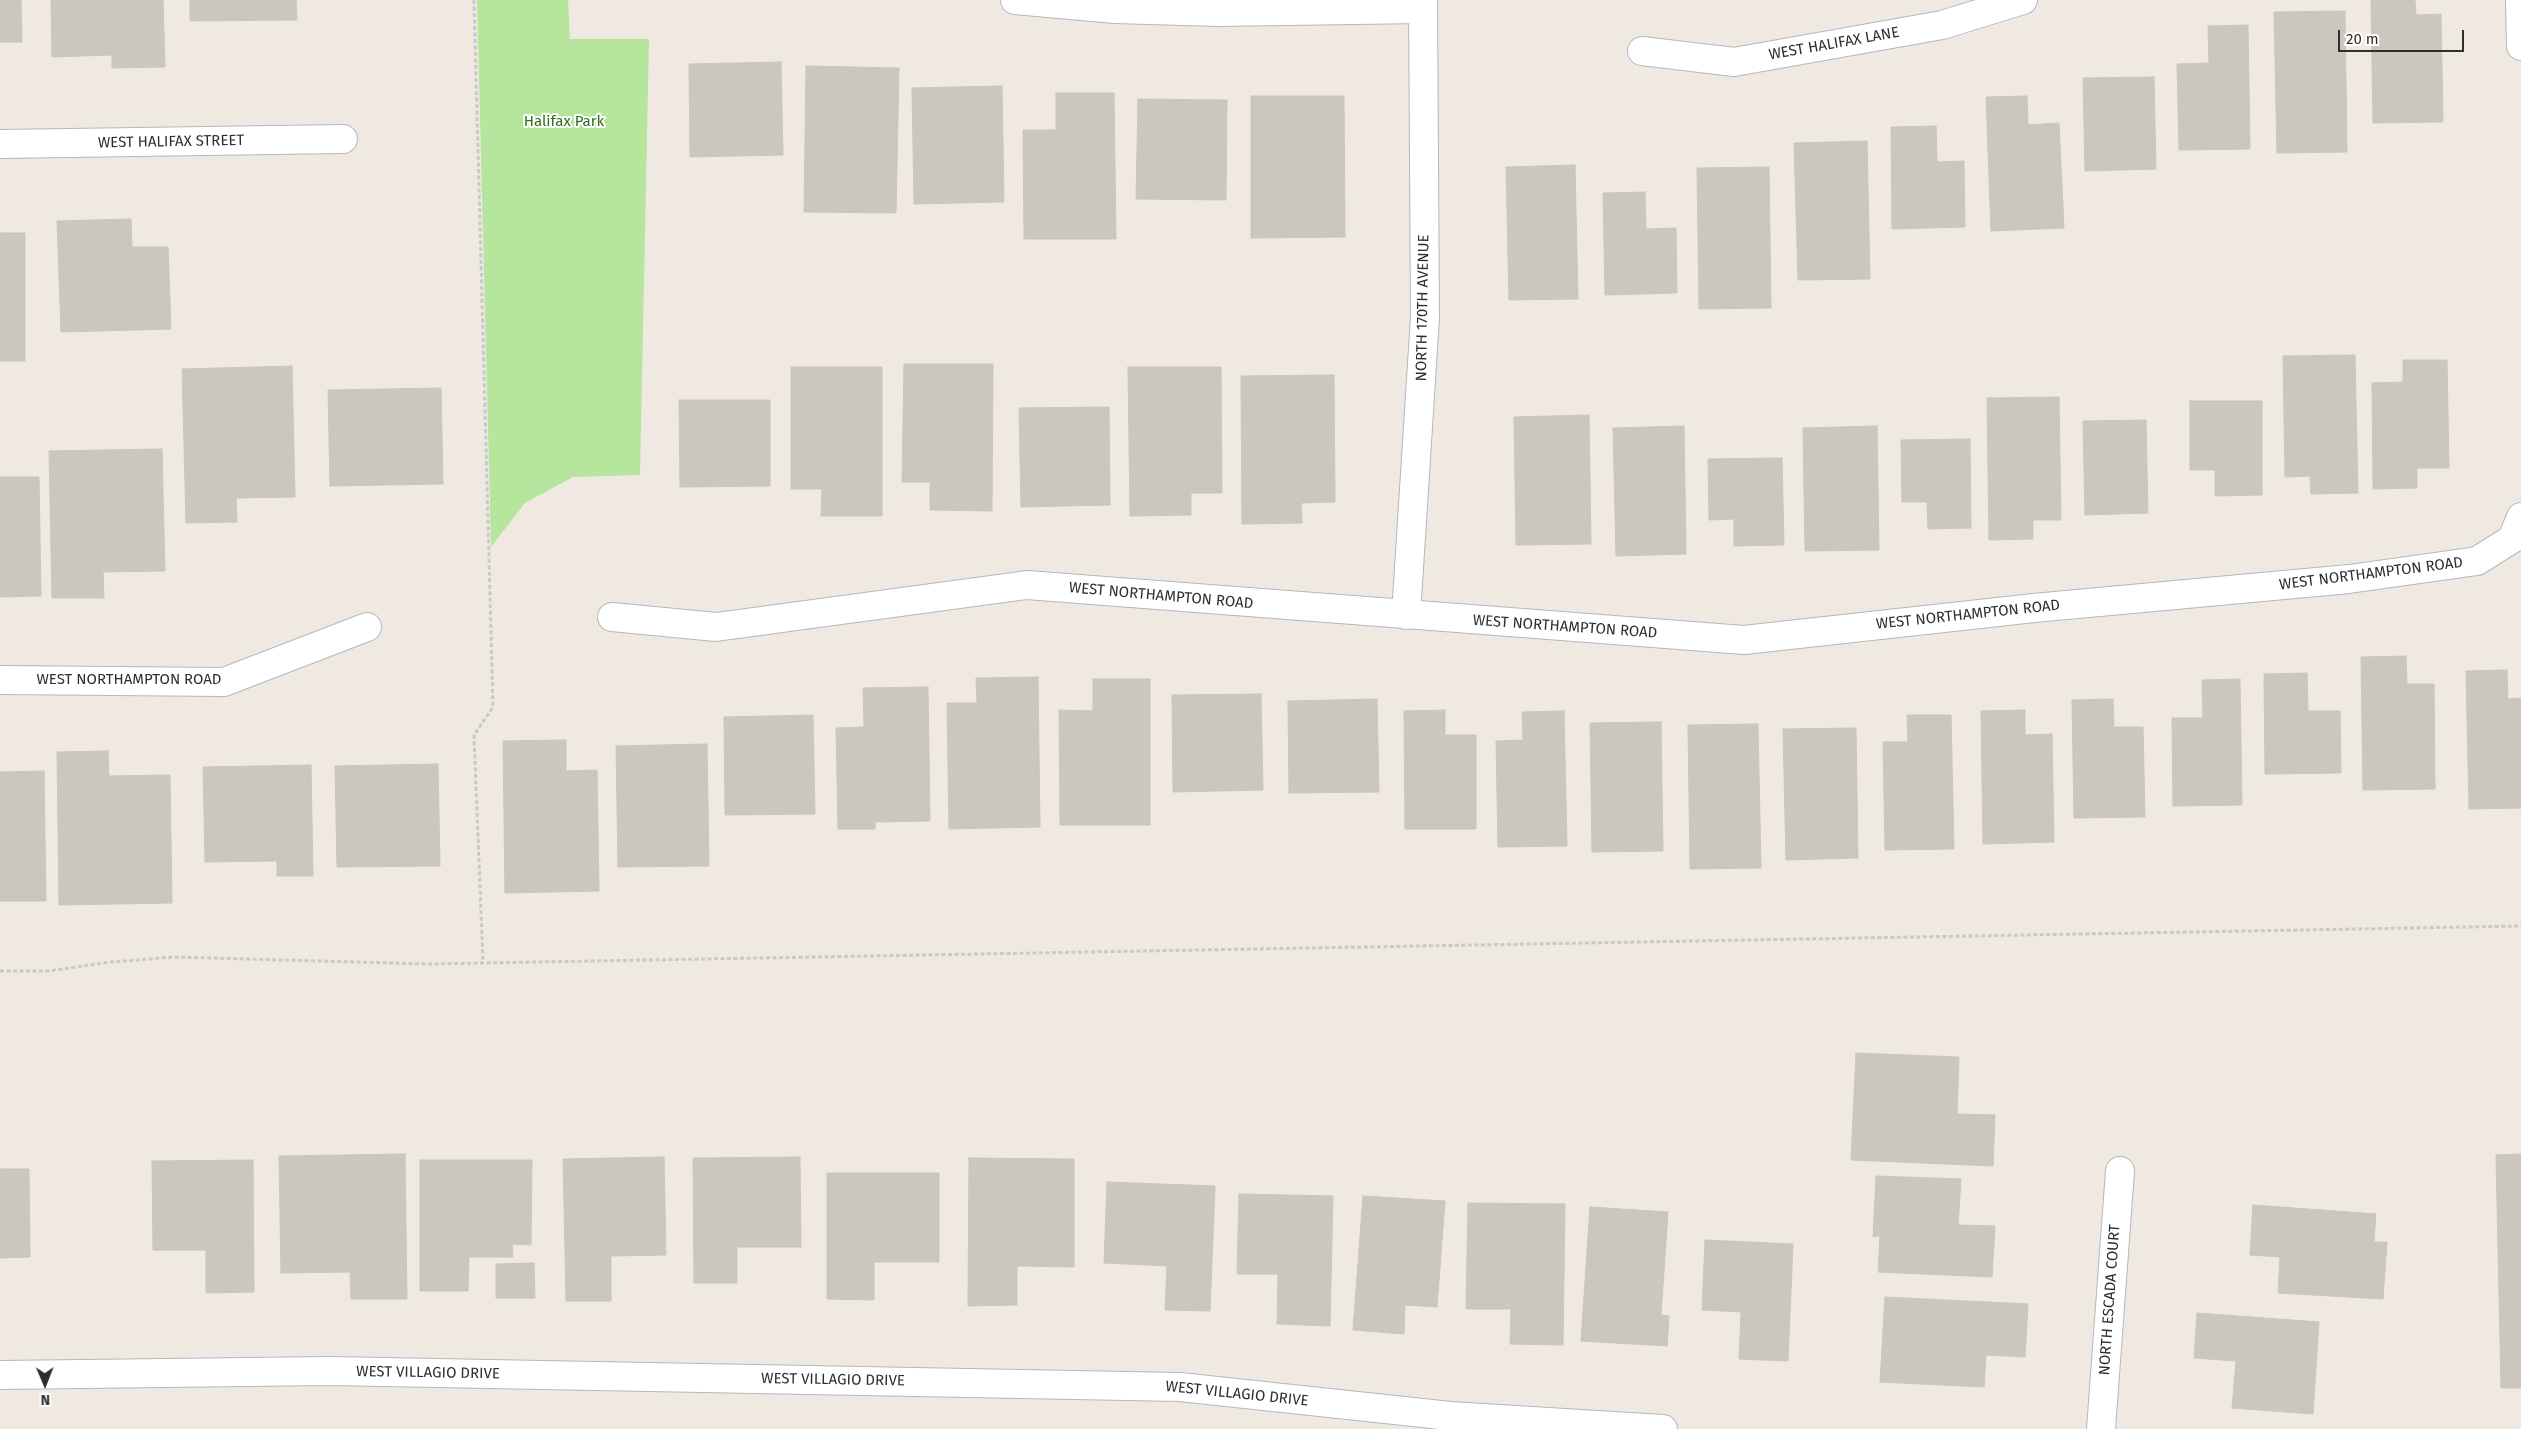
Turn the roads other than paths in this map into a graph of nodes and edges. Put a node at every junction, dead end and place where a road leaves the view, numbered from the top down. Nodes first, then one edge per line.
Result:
1 (1015, 0) edge
2 (2023, 0) edge
3 (2520, 0) edge
4 (1423, 4) edge
5 (2521, 46) edge
6 (1642, 51) dead end
7 (343, 139) dead end
8 (0, 144) edge
9 (2516, 528) edge
10 (1406, 615) junction
11 (612, 617) dead end
12 (367, 626) dead end
13 (0, 680) edge
14 (2120, 1171) dead end
15 (0, 1375) edge
16 (1663, 1429) edge
17 (2101, 1429) edge

1 - 4 street
2 - 6 street, WEST HALIFAX LANE
3 - 5 street
4 - 10 street, NORTH 170TH AVENUE
7 - 8 street, WEST HALIFAX STREET
9 - 10 street, WEST NORTHAMPTON ROAD
10 - 11 street, WEST NORTHAMPTON ROAD
12 - 13 street, WEST NORTHAMPTON ROAD
14 - 17 street, NORTH ESCADA COURT
15 - 16 street, WEST VILLAGIO DRIVE

